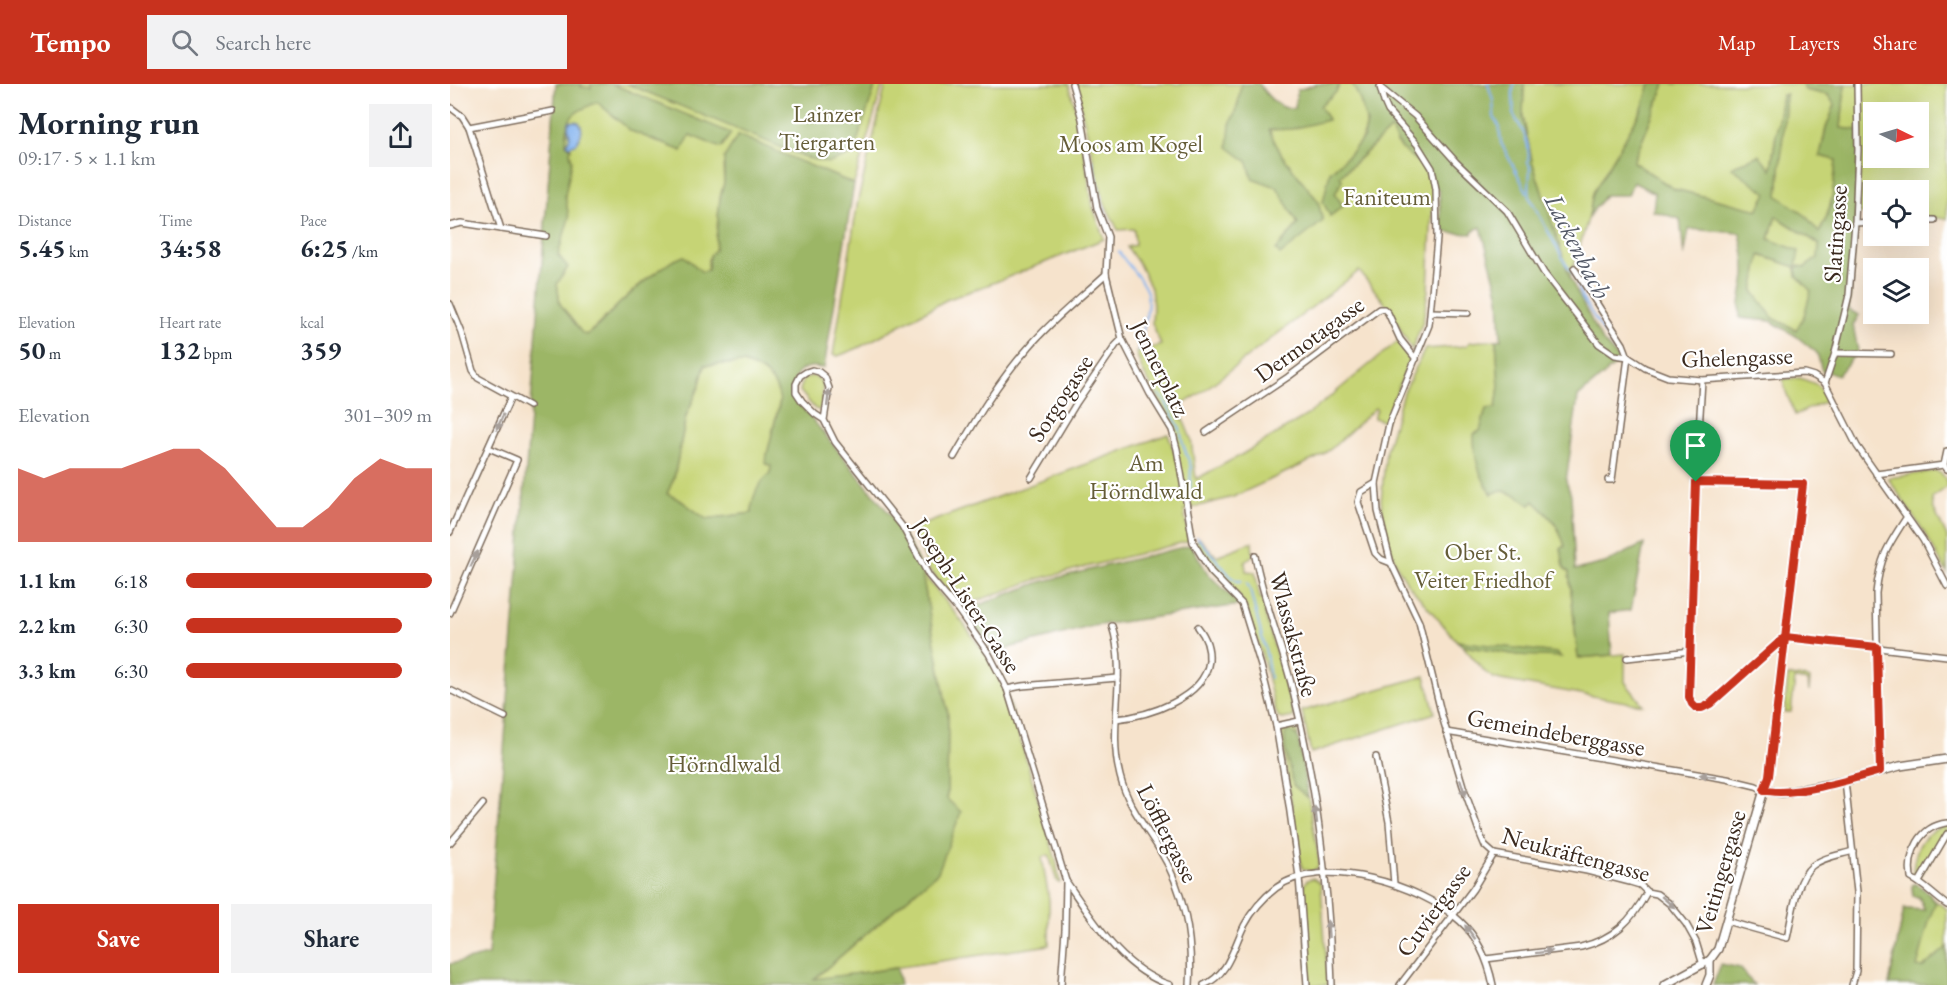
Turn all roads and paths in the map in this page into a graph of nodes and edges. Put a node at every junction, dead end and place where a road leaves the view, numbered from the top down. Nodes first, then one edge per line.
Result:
1 (1072, 84) edge
2 (1857, 84) edge
3 (1379, 85) edge
4 (450, 107) edge
5 (553, 111) dead end
6 (469, 127) junction
7 (1929, 220) edge
8 (1934, 220) dead end
9 (1855, 223) junction
10 (1863, 223) edge
11 (450, 226) edge
12 (501, 229) junction
13 (546, 236) dead end
14 (1574, 268) dead end
15 (1106, 274) junction
16 (450, 304) edge
17 (1431, 312) junction
18 (1468, 313) dead end
19 (1122, 339) junction
20 (1835, 352) junction
21 (1891, 354) dead end
22 (1628, 357) junction
23 (1416, 359) junction
24 (1702, 380) junction
25 (1825, 383) junction
26 (511, 397) junction
27 (529, 406) dead end
28 (824, 420) junction
29 (1206, 432) dead end
30 (489, 448) junction
31 (1947, 451) edge
32 (954, 458) dead end
33 (1946, 467) edge
34 (1876, 474) junction
35 (1031, 478) dead end
36 (1608, 480) dead end
37 (1696, 482) junction
38 (1376, 483) junction
39 (1906, 518) junction
40 (450, 532) edge
41 (1255, 556) dead end
42 (1391, 562) junction
43 (1947, 586) edge
44 (1242, 604) joint
45 (450, 612) edge
46 (1112, 626) dead end
47 (1198, 627) dead end
48 (1785, 637) junction
49 (1877, 647) junction
50 (1691, 651) junction
51 (1947, 656) edge
52 (1627, 658) dead end
53 (1118, 678) junction
54 (1007, 689) junction
55 (450, 690) edge
56 (505, 717) dead end
57 (1116, 719) junction
58 (1299, 721) junction
59 (1276, 726) junction
60 (1446, 732) junction
61 (1376, 757) dead end
62 (1947, 759) edge
63 (1880, 771) junction
64 (1845, 782) junction
65 (1764, 790) junction
66 (483, 804) dead end
67 (1947, 823) edge
68 (1947, 834) edge
69 (450, 843) edge
70 (1853, 851) junction
71 (1494, 854) junction
72 (1323, 873) junction
73 (1299, 877) junction
74 (1066, 881) junction
75 (1920, 882) junction
76 (1394, 884) junction
77 (1647, 892) junction
78 (1947, 905) edge
79 (1453, 916) junction
80 (1726, 921) junction
81 (1486, 959) junction
82 (1710, 960) junction
83 (1702, 965) junction
84 (1706, 984) edge
85 (1061, 985) edge
86 (1170, 985) edge
87 (1190, 985) edge
88 (1204, 985) edge
89 (1307, 985) edge
90 (1332, 985) edge
91 (1400, 985) edge
92 (1493, 985) edge
93 (1664, 985) edge
94 (1852, 985) edge

1 - 15 street
2 - 9 street, Slatingasse
3 - 17 street, Gemeindeberggasse
3 - 22 street
4 - 6 street
5 - 6 street
6 - 12 street
7 - 8 street
9 - 10 street
9 - 20 street, Slatingasse
11 - 12 street
12 - 13 street
14 - 22 street
15 - 19 street, Jennerplatz
15 - 32 street
16 - 26 street
17 - 18 street
17 - 23 street, Gemeindeberggasse
19 - 35 street, Sorgogasse
19 - 44 street, Jennerplatz
20 - 21 street
20 - 25 street, Slatingasse
22 - 24 street, Ghelengasse
22 - 36 street
23 - 29 street, Dermotagasse
23 - 38 street, Gemeindeberggasse
24 - 25 street, Ghelengasse
24 - 37 street
25 - 34 street, Ghelengasse
26 - 27 street
26 -> 30 street
28 -> 28 street, Joseph-Lister-Gasse
28 - 54 street, Joseph-Lister-Gasse
30 - 40 street
45 -> 30 street
31 - 33 street
33 - 34 street
34 - 39 street, Ghelengasse
37 - 48 street, Veitingergasse
37 - 50 street
38 - 42 street, Gemeindeberggasse
38 - 42 street, Gemeindeberggasse
39 - 43 street, Ghelengasse
39 - 49 street
41 - 58 street, Wlassakstraße
42 - 60 street, Gemeindeberggasse
44 - 59 street, Wlassakstraße
46 - 53 street, Löfflergasse
47 - 57 street
48 - 49 street
48 - 50 street
48 - 65 street, Veitingergasse
49 - 51 street
49 - 63 street
50 - 52 street
53 - 54 street
53 - 57 street, Löfflergasse
54 - 74 street, Joseph-Lister-Gasse
55 - 56 street
57 - 87 street, Löfflergasse
58 - 59 street, Wlassakstraße
72 -> 58 street, Wlassakstraße
59 - 73 street, Wlassakstraße
65 -> 60 street, Gemeindeberggasse
60 -> 71 street, Neukräftengasse
61 - 76 street
62 - 63 street
63 - 64 street
64 - 65 street
64 - 70 street
65 - 80 street, Veitingergasse
66 - 69 street
67 - 75 street
68 - 75 street
70 - 80 street
70 - 94 street
71 - 77 street, Neukräftengasse
71 - 79 street, Cuviergasse
72 - 73 street
72 - 76 street
90 -> 72 street, Wlassakstraße
73 - 88 street
73 - 89 street, Wlassakstraße
74 - 85 street, Joseph-Lister-Gasse
74 - 86 street
75 - 78 street
76 - 79 street
81 -> 77 street
77 -> 83 street, Neukräftengasse
81 -> 79 street
79 - 91 street, Cuviergasse
80 - 82 street, Veitingergasse
81 - 92 street
82 - 83 street
82 - 84 street, Veitingergasse
83 - 84 street, Veitingergasse
83 - 93 street

